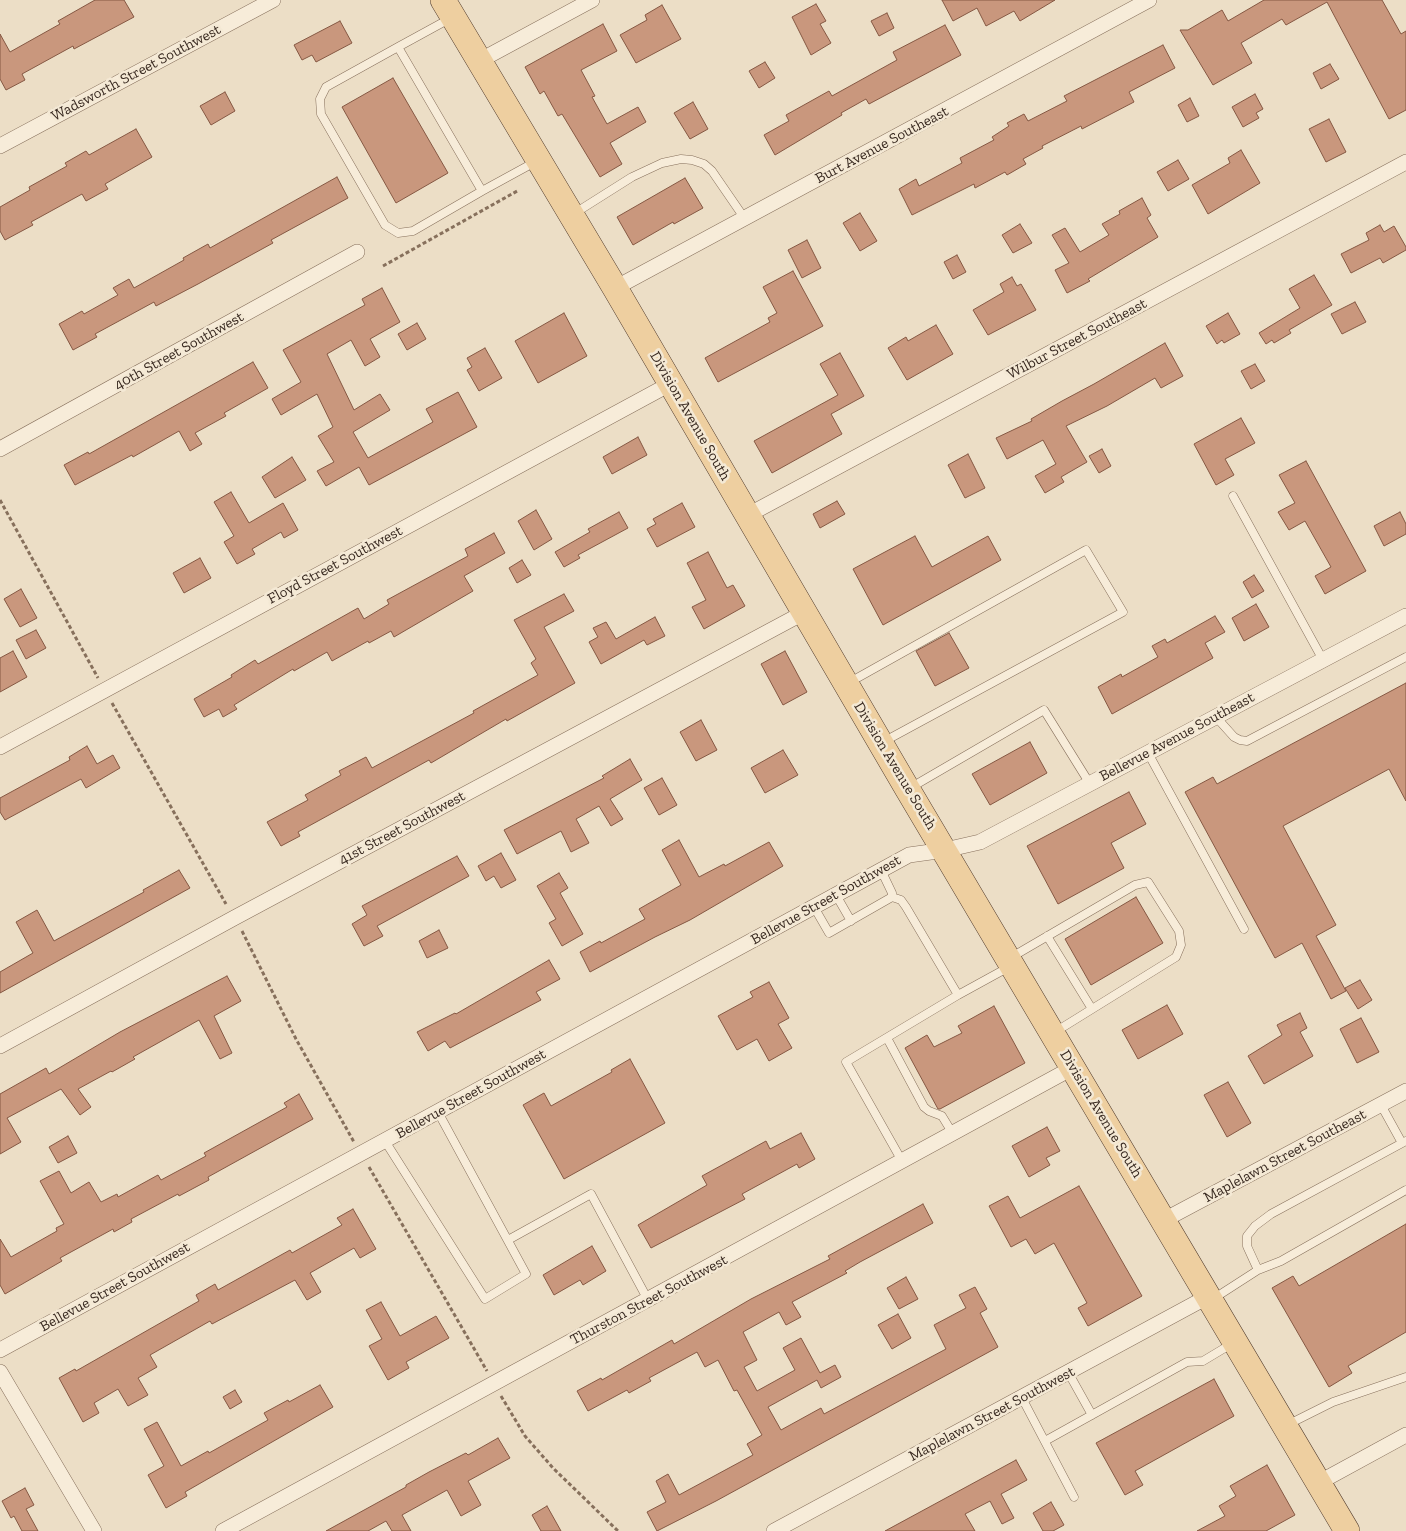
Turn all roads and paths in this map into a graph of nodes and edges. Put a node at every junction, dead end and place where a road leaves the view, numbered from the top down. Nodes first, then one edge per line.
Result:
1 (273, 0) edge
2 (592, 0) edge
3 (1149, 0) edge
4 (448, 8) edge
5 (398, 47) junction
6 (479, 60) junction
7 (0, 146) edge
8 (538, 160) junction
9 (1406, 162) edge
10 (519, 190) dead end
11 (482, 191) junction
12 (571, 215) junction
13 (745, 219) junction
14 (357, 252) dead end
15 (383, 266) dead end
16 (615, 288) junction
17 (670, 384) junction
18 (0, 449) edge
19 (1233, 496) dead end
20 (0, 500) edge
21 (748, 515) junction
22 (805, 612) junction
23 (1406, 616) edge
24 (1406, 657) edge
25 (1323, 660) junction
26 (847, 684) junction
27 (105, 690) junction
28 (1216, 717) junction
29 (881, 743) junction
30 (0, 747) edge
31 (1148, 753) junction
32 (1090, 784) junction
33 (908, 790) junction
34 (945, 850) junction
35 (881, 870) junction
36 (836, 895) junction
37 (892, 897) junction
38 (814, 907) junction
39 (234, 918) junction
40 (850, 921) junction
41 (1244, 929) dead end
42 (1047, 936) junction
43 (1011, 962) junction
44 (958, 995) junction
45 (1092, 1009) junction
46 (1053, 1033) junction
47 (887, 1038) junction
48 (0, 1046) edge
49 (1074, 1067) junction
50 (1406, 1091) edge
51 (1381, 1105) junction
52 (438, 1112) junction
53 (953, 1134) junction
54 (385, 1141) junction
55 (1404, 1142) edge
56 (361, 1154) junction
57 (902, 1161) junction
58 (1406, 1190) edge
59 (1164, 1220) junction
60 (508, 1240) junction
61 (1258, 1270) junction
62 (1210, 1298) junction
63 (648, 1300) junction
64 (1235, 1342) junction
65 (0, 1350) edge
66 (0, 1372) edge
67 (1068, 1372) junction
68 (1406, 1377) edge
69 (494, 1383) junction
70 (1022, 1398) junction
71 (1092, 1415) junction
72 (1285, 1426) junction
73 (1406, 1435) edge
74 (1045, 1441) junction
75 (1318, 1483) junction
76 (1074, 1497) dead end
77 (1342, 1529) edge
78 (94, 1531) edge
79 (224, 1531) edge
80 (618, 1531) edge
81 (774, 1531) edge

1 - 7 street, Wadsworth Street Southwest
2 - 6 street
3 - 13 street, Burt Avenue Southeast
4 - 5 lane
4 - 6 main road, Division Avenue South
5 - 11 lane
5 - 11 lane
6 - 8 main road, Division Avenue South
8 - 11 lane
8 - 12 main road, Division Avenue South
9 - 21 street, Wilbur Street Southeast
10 - 15 path
12 - 13 lane
12 - 16 main road, Division Avenue South
13 - 16 street, Burt Avenue Southeast
14 - 18 street, 40th Street Southwest
16 - 17 main road, Division Avenue South
17 - 21 main road, Division Avenue South
17 - 27 street, Floyd Street Southwest
19 - 25 lane
20 - 27 path
21 - 22 main road, Division Avenue South
22 - 26 main road, Division Avenue South
22 - 39 street, 41st Street Southwest
23 - 25 street, Bellevue Avenue Southeast
24 - 28 lane
25 - 28 street, Bellevue Avenue Southeast
26 - 29 main road, Division Avenue South
26 - 29 lane
27 - 30 street, Floyd Street Southwest
27 - 39 path
28 - 31 street, Bellevue Avenue Southeast
29 - 33 main road, Division Avenue South
31 - 32 street, Bellevue Avenue Southeast
31 - 41 lane
32 - 33 lane
32 - 34 street, Bellevue Avenue Southeast
33 - 34 main road, Division Avenue South
34 - 35 street, Bellevue Street Southwest
34 - 43 main road, Division Avenue South
35 - 36 street, Bellevue Street Southwest
35 - 37 lane
36 - 38 street, Bellevue Street Southwest
36 - 40 lane
37 - 40 lane
37 - 44 lane
38 - 40 lane
38 - 52 street, Bellevue Street Southwest
39 - 48 street, 41st Street Southwest
39 - 56 path
42 - 43 lane
42 - 45 lane
42 - 45 lane
43 - 44 lane
43 - 46 main road, Division Avenue South
44 - 47 lane
45 - 46 lane
46 - 49 main road, Division Avenue South
47 - 53 lane
47 - 57 lane
49 - 53 street, Thurston Street Southwest
49 - 59 main road, Division Avenue South
50 - 51 street, Maplelawn Street Southeast
51 - 55 lane
51 - 59 street, Maplelawn Street Southeast
52 - 54 street, Bellevue Street Southwest
52 - 60 lane
53 - 57 street, Thurston Street Southwest
54 - 56 street, Bellevue Street Southwest
54 - 60 lane
55 - 61 lane
56 - 65 street, Bellevue Street Southwest
56 - 69 path
57 - 63 street, Thurston Street Southwest
58 - 61 lane
59 - 62 main road, Division Avenue South
60 - 63 lane
61 - 62 lane
62 - 64 main road, Division Avenue South
62 - 67 street, Maplelawn Street Southwest
63 - 69 street, Thurston Street Southwest
64 - 71 lane
64 - 72 main road, Division Avenue South
66 - 78 street
67 - 70 street, Maplelawn Street Southwest
67 - 71 lane
68 - 72 lane
69 - 79 street, Thurston Street Southwest
69 - 80 path
70 - 74 lane
70 - 81 street, Maplelawn Street Southwest
71 - 74 lane
72 - 75 main road, Division Avenue South
73 - 75 street
74 - 76 lane
75 - 77 main road, Division Avenue South

